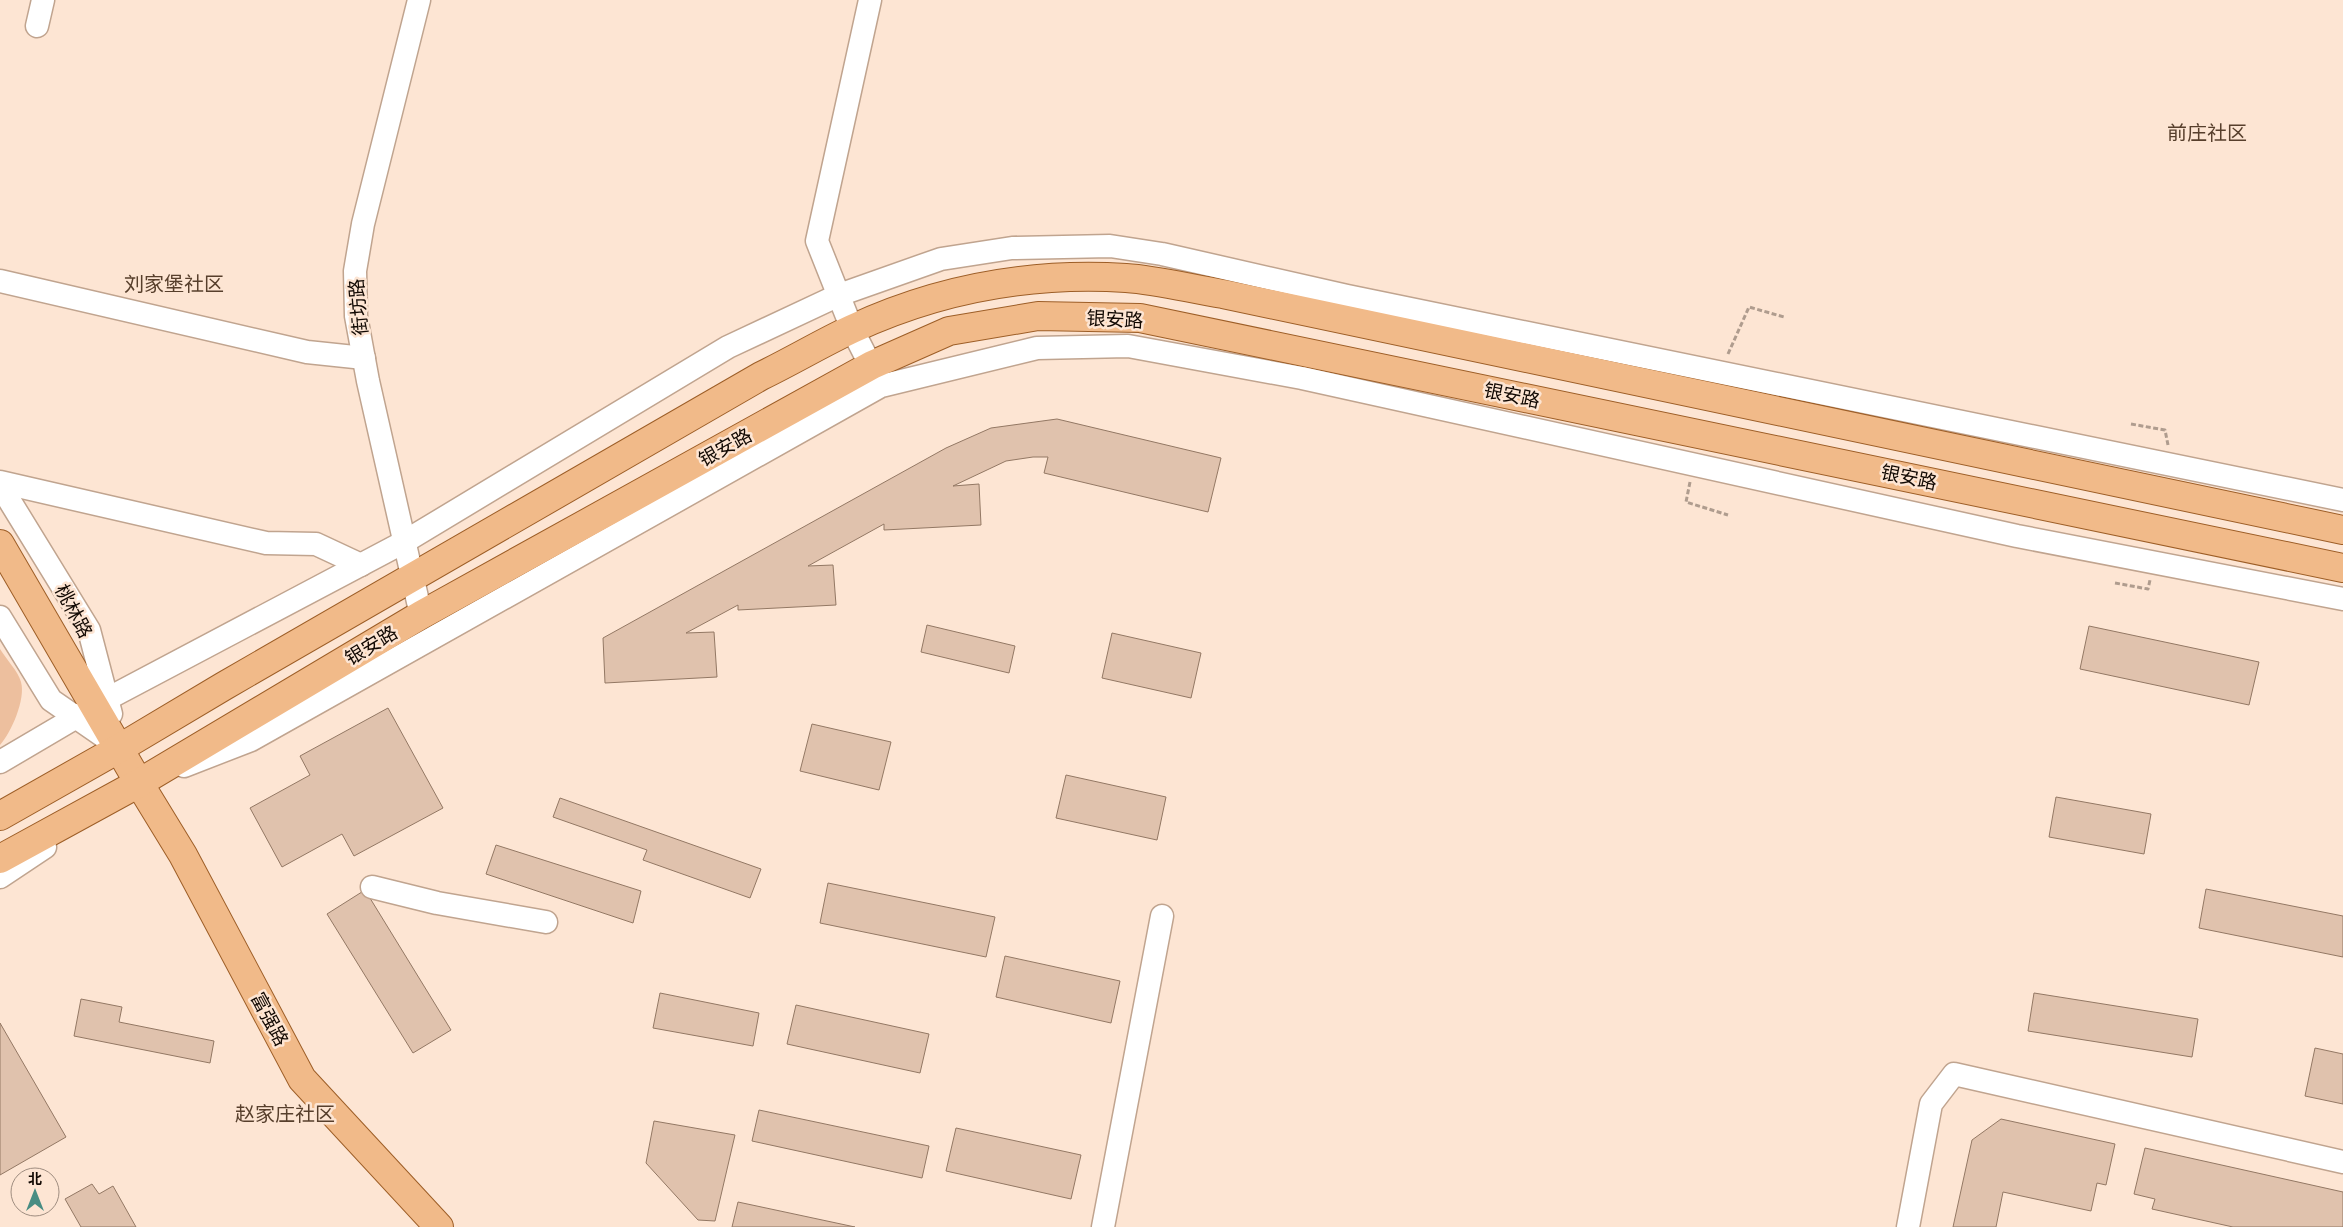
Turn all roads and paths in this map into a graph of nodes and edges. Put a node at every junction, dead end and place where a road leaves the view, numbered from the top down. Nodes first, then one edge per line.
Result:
1 (43, 0) edge
2 (419, 0) edge
3 (870, 0) edge
4 (36, 26) dead end
5 (0, 281) edge
6 (839, 295) junction
7 (1784, 317) dead end
8 (852, 329) junction
9 (364, 358) junction
10 (1720, 373) junction
11 (876, 376) junction
12 (2132, 424) dead end
13 (2165, 430) dead end
14 (0, 484) edge
15 (2343, 500) edge
16 (1686, 502) dead end
17 (1728, 514) dead end
18 (2343, 530) edge
19 (404, 542) junction
20 (0, 544) edge
21 (361, 565) junction
22 (2343, 568) edge
23 (412, 577) junction
24 (2115, 583) dead end
25 (2148, 588) dead end
26 (2343, 599) edge
27 (421, 616) junction
28 (0, 617) edge
29 (93, 707) junction
30 (120, 748) junction
31 (0, 762) edge
32 (139, 784) junction
33 (0, 816) edge
34 (0, 859) edge
35 (0, 877) edge
36 (372, 887) dead end
37 (1162, 916) dead end
38 (546, 922) dead end
39 (2343, 1162) edge
40 (439, 1227) edge
41 (1104, 1227) edge
42 (1908, 1227) edge

1 - 4 street
2 - 9 street, 街坊路
3 - 6 street
5 - 9 street
6 - 8 street
6 - 10 street
6 - 19 street
7 - 10 path
8 - 11 street
8 - 18 main road, 银安路
8 - 23 main road, 银安路
9 - 19 street, 街坊路
10 - 15 street
11 - 22 main road, 银安路
11 - 26 street
11 - 27 main road, 银安路
11 - 32 street
12 - 13 path
14 - 21 street
14 - 29 street, 桃林路
16 - 17 path
19 - 21 street
19 - 23 street, 街坊路
20 - 29 main road, 桃林路
21 - 29 street
23 - 27 street, 街坊路
23 - 30 main road, 银安路
24 - 25 path
27 - 32 main road, 银安路
28 - 29 street, 桃林路
29 - 30 main road, 桃林路
29 - 31 street
30 - 32 main road, 桃林路
30 - 33 main road, 银安路
32 - 34 main road, 银安路
32 - 35 street
32 - 40 main road, 富强路
36 - 38 street
37 - 41 street
39 - 42 street

